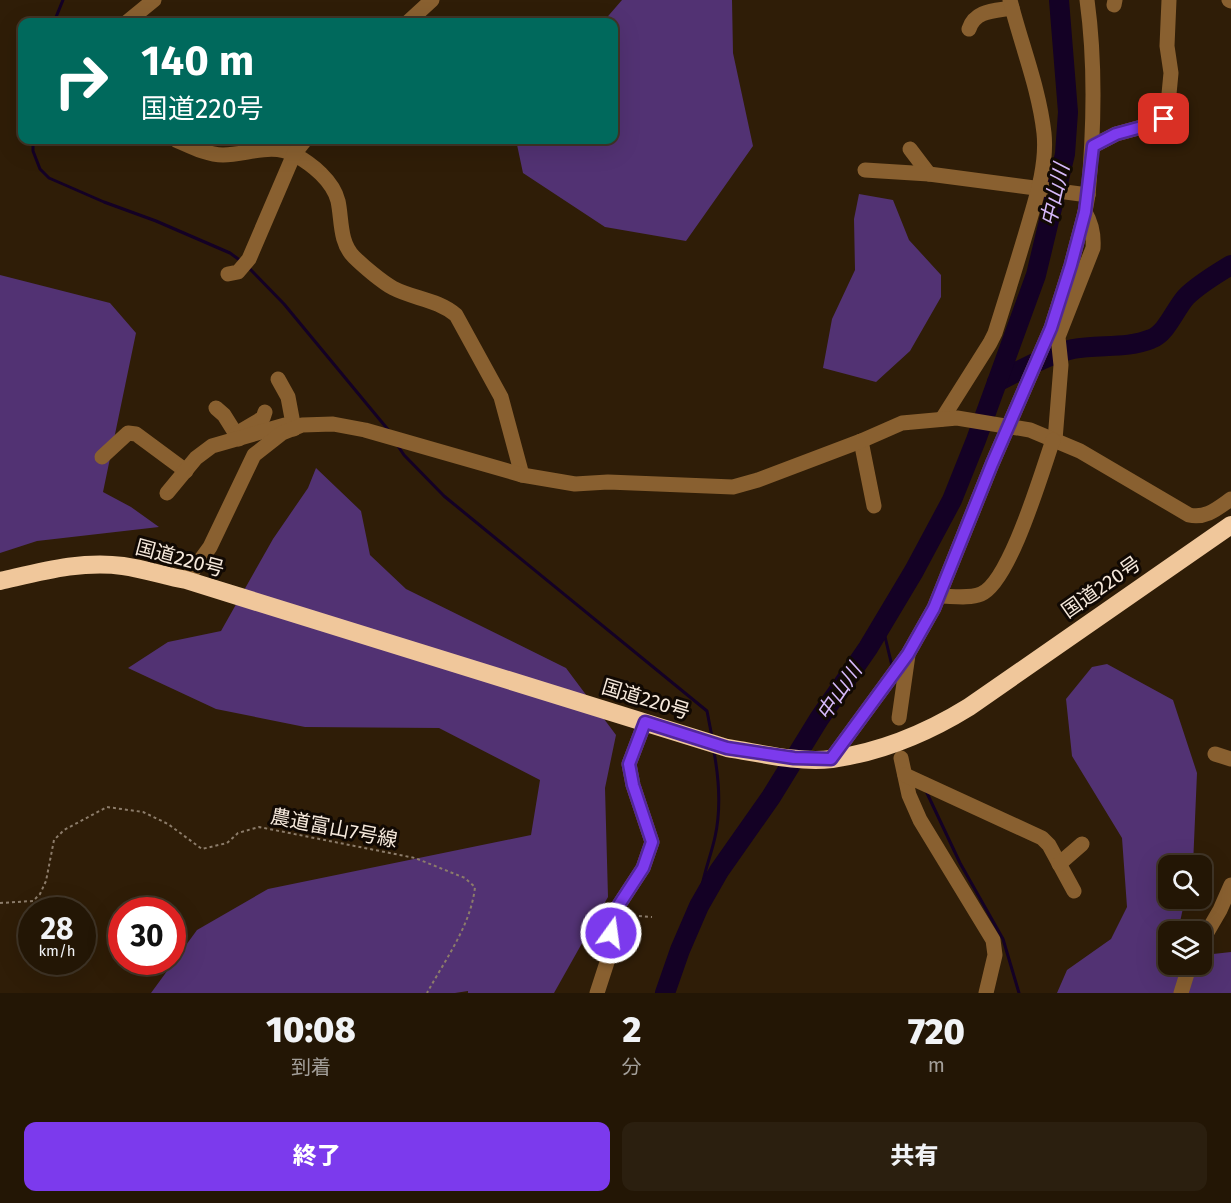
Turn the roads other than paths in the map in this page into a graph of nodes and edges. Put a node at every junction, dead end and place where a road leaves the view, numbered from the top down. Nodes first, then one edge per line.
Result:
1 (154, 0) edge
2 (432, 0) edge
3 (1087, 0) edge
4 (1170, 0) edge
5 (1011, 4) edge
6 (133, 18) edge
7 (412, 18) edge
8 (969, 29) dead end
9 (185, 144) edge
10 (302, 144) edge
11 (1093, 146) junction
12 (910, 149) dead end
13 (294, 154) junction
14 (865, 170) dead end
15 (929, 174) junction
16 (1039, 188) junction
17 (1086, 195) junction
18 (1085, 212) junction
19 (228, 274) dead end
20 (278, 379) dead end
21 (216, 408) dead end
22 (265, 412) dead end
23 (942, 419) junction
24 (294, 425) junction
25 (1007, 426) junction
26 (238, 437) junction
27 (1054, 440) junction
28 (861, 441) junction
29 (102, 457) dead end
30 (186, 471) junction
31 (522, 475) junction
32 (168, 493) dead end
33 (1231, 499) edge
34 (874, 506) dead end
35 (1231, 525) edge
36 (186, 580) junction
37 (0, 581) edge
38 (939, 596) junction
39 (908, 654) junction
40 (899, 718) dead end
41 (645, 722) junction
42 (1215, 754) dead end
43 (901, 758) dead end
44 (831, 759) junction
45 (1231, 759) edge
46 (905, 775) junction
47 (1082, 844) dead end
48 (1059, 864) junction
49 (1231, 885) edge
50 (1074, 891) dead end
51 (1212, 923) edge
52 (1186, 975) edge
53 (597, 993) edge
54 (986, 993) edge
55 (1180, 993) edge

1 - 6 street
2 - 7 street
3 - 11 street
4 - 11 street
5 - 8 street
5 - 16 street
9 - 13 street
10 - 13 street
11 - 17 street
12 - 15 street
13 - 19 street
13 - 31 street
14 - 15 street
15 - 16 street
16 - 17 street
16 - 23 street
17 - 18 street
18 - 25 street
18 - 27 street
20 - 24 street
21 - 26 street
22 - 26 street
23 - 25 street
23 - 28 street
24 - 26 street
24 - 31 street
24 - 36 street
25 - 27 street
25 - 38 street
26 - 30 street
27 - 33 street
27 - 38 street
28 - 31 street
28 - 34 street
29 - 30 street
30 - 32 street
35 - 44 highway, 国道220号
36 - 37 highway, 国道220号
36 - 41 highway, 国道220号
38 - 39 street
39 - 40 street
39 - 44 street
41 - 44 highway, 国道220号
41 - 53 street
42 - 45 street
43 - 46 street
46 - 48 street
46 - 54 street
47 - 48 street
48 - 50 street
49 - 51 street
52 - 55 street

